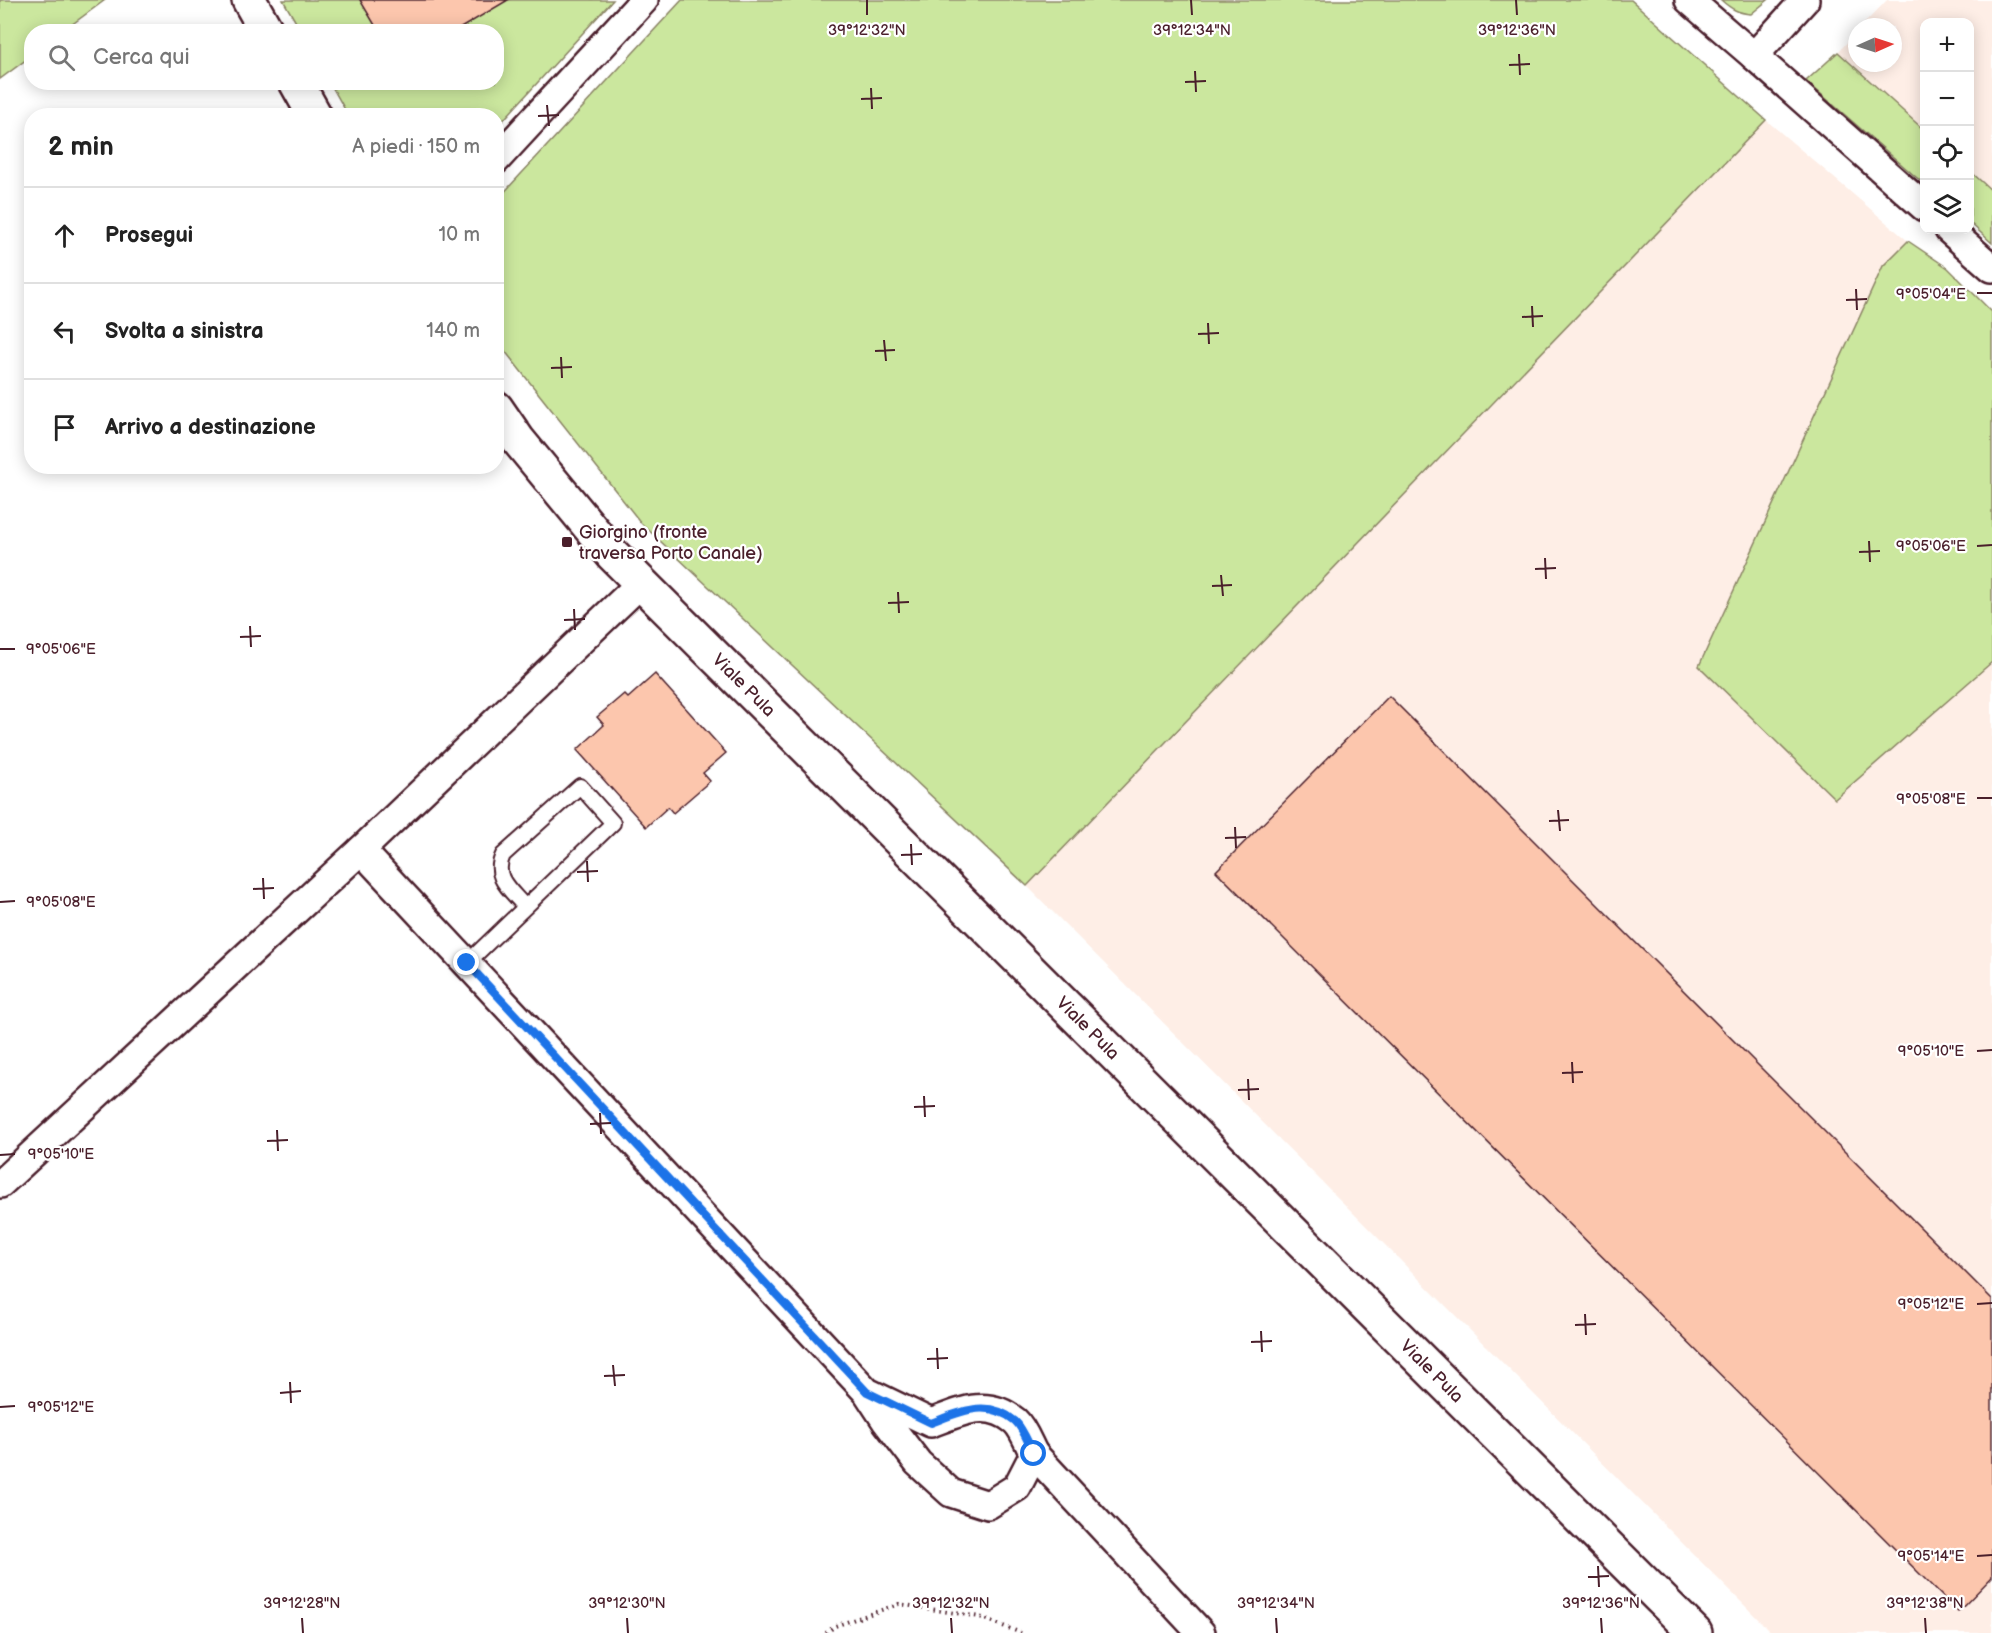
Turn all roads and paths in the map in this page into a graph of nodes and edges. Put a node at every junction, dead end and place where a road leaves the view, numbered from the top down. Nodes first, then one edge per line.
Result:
1 (249, 0) edge
2 (644, 0) edge
3 (1689, 0) edge
4 (1805, 0) edge
5 (262, 24) edge
6 (1754, 56) junction
7 (300, 90) edge
8 (311, 108) edge
9 (504, 151) edge
10 (1920, 203) edge
11 (1954, 234) edge
12 (1992, 267) edge
13 (504, 420) edge
14 (641, 583) junction
15 (361, 850) junction
16 (525, 907) junction
17 (467, 963) junction
18 (0, 1184) edge
19 (867, 1392) junction
20 (1034, 1454) junction
21 (826, 1633) edge
22 (1021, 1633) edge
23 (1202, 1633) edge
24 (1695, 1633) edge

1 - 5 street
2 - 9 street
3 - 6 street
4 - 6 street
6 - 10 street
7 - 8 street
11 - 12 street
13 - 14 street, Viale Pula
14 - 15 street
14 - 24 street, Viale Pula
15 - 17 street
15 - 18 street
16 - 16 lane
16 - 17 lane
17 - 19 street
19 - 20 street
19 - 20 street
20 - 23 street
21 - 22 path

